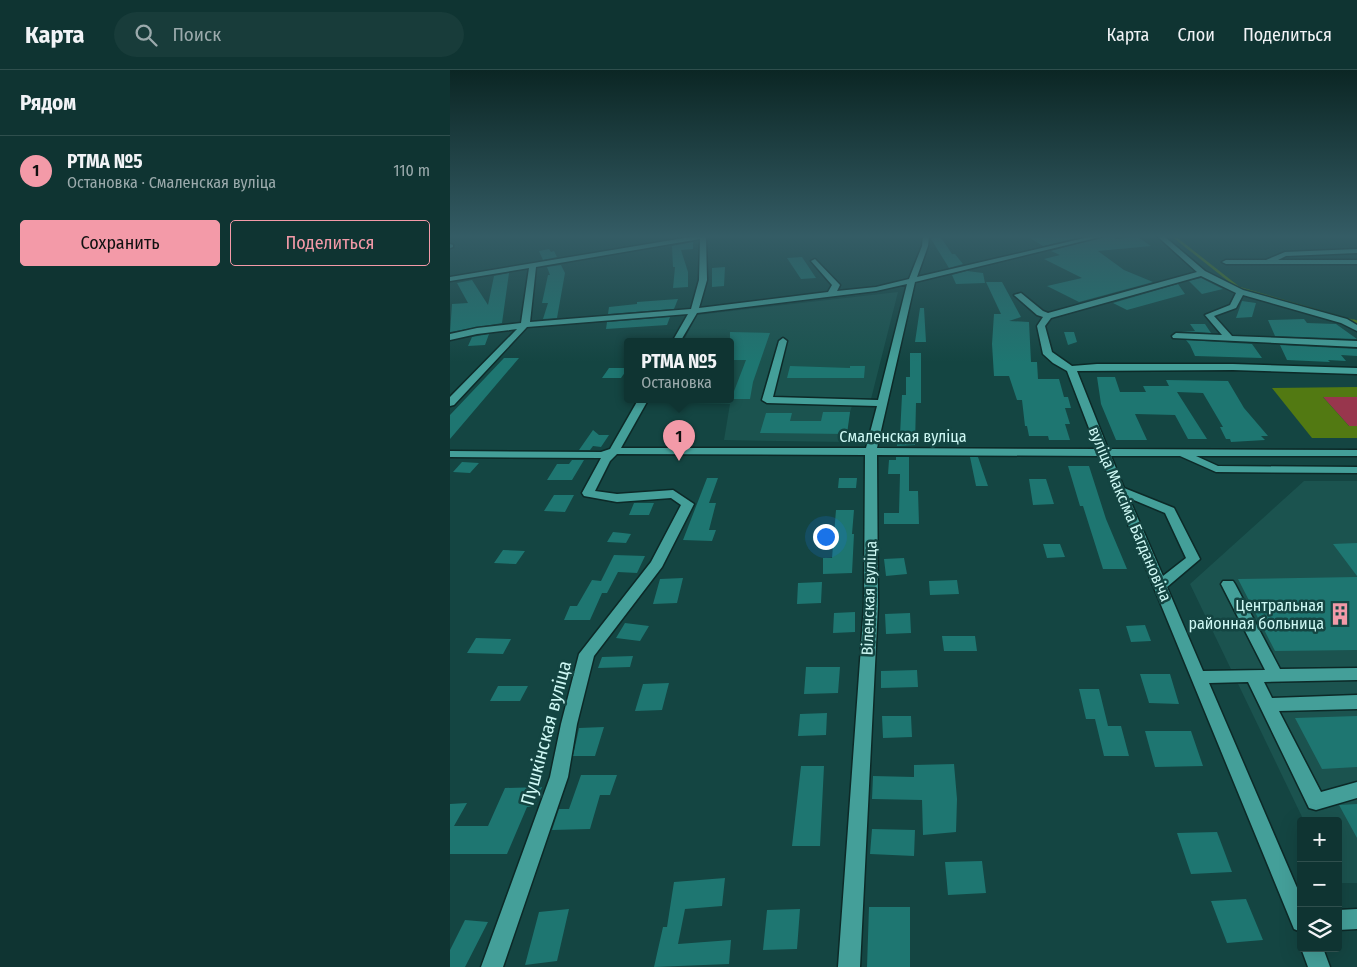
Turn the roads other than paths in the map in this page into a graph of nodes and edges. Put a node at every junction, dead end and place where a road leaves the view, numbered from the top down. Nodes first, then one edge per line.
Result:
1 (531, 278) edge
2 (704, 278) edge
3 (829, 278) edge
4 (913, 278) edge
5 (930, 278) edge
6 (1185, 278) edge
7 (1212, 278) edge
8 (911, 283) junction
9 (1240, 292) junction
10 (831, 295) junction
11 (1018, 295) dead end
12 (694, 311) junction
13 (1048, 316) junction
14 (525, 325) junction
15 (1357, 328) edge
16 (1176, 336) dead end
17 (450, 337) edge
18 (678, 338) edge
19 (1229, 338) junction
20 (783, 341) dead end
21 (1357, 344) edge
22 (1071, 370) junction
23 (1357, 371) edge
24 (450, 403) edge
25 (641, 403) edge
26 (882, 403) junction
27 (614, 451) junction
28 (871, 452) junction
29 (1104, 453) junction
30 (1178, 453) junction
31 (1302, 453) junction
32 (1357, 453) edge
33 (450, 454) edge
34 (1316, 470) junction
35 (1357, 470) edge
36 (1120, 490) junction
37 (1228, 584) dead end
38 (1160, 585) junction
39 (1357, 674) edge
40 (1253, 676) junction
41 (1276, 676) junction
42 (1199, 677) junction
43 (1357, 702) edge
44 (1267, 705) junction
45 (1357, 790) edge
46 (1297, 912) edge
47 (1357, 918) edge
48 (1342, 920) edge
49 (1313, 952) edge
50 (492, 967) edge
51 (849, 967) edge
52 (1319, 967) edge

1 - 14 street
2 - 12 street
3 - 10 street
4 - 8 street, Віленская вуліца
5 - 8 street
6 - 13 street
7 - 9 street
8 - 10 street
8 - 26 street, Віленская вуліца
9 - 15 street
9 - 19 street
10 - 12 street
11 - 13 street
12 - 14 street
12 - 18 street
13 - 22 street
14 - 17 street
14 - 24 street
16 - 19 street
19 - 21 street
20 - 26 street
22 - 23 street
22 - 29 street, вуліца Максіма Багдановіча
25 - 27 street, Пушкінская вуліца
26 - 28 street, Віленская вуліца
27 - 28 street, Смаленская вуліца
27 - 33 street, Смаленская вуліца
27 - 50 street, Пушкінская вуліца
28 - 29 street, Смаленская вуліца
28 - 51 street, Віленская вуліца
29 - 30 street, Смаленская вуліца
29 - 36 street, вуліца Максіма Багдановіча
30 - 31 street, Смаленская вуліца
30 - 34 street
31 - 32 street, Смаленская вуліца
31 - 34 street
34 - 35 street
36 - 38 street, вуліца Максіма Багдановіча
36 - 38 street
37 - 41 street
38 - 42 street, вуліца Максіма Багдановіча
39 - 41 street
40 - 41 street
40 - 42 street
40 - 44 street
42 - 46 street, вуліца Максіма Багдановіча
43 - 44 street
44 - 45 street
47 - 48 street
49 - 52 street

